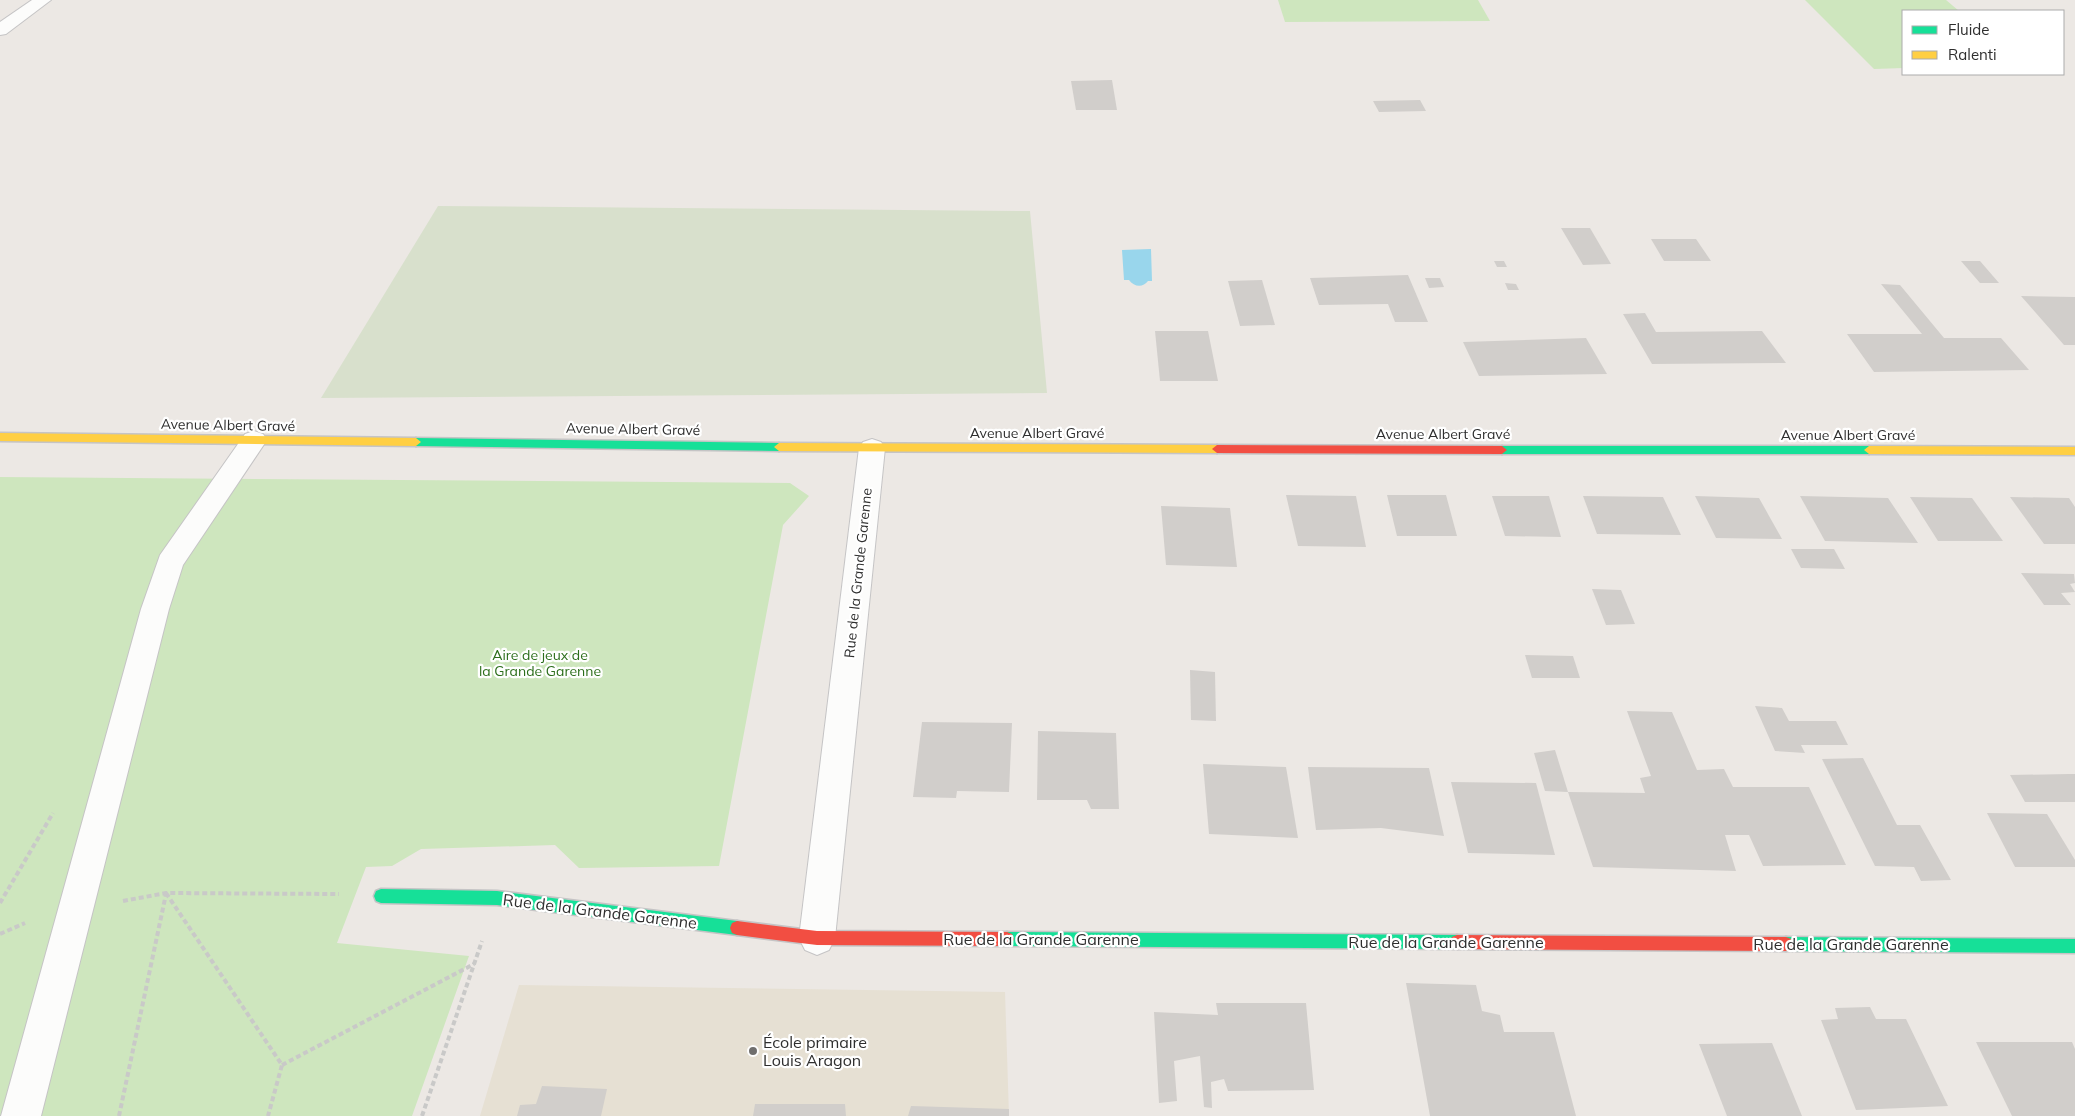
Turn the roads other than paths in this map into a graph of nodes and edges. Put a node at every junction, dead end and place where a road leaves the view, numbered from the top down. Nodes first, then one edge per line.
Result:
1 (44, 0) edge
2 (0, 30) edge
3 (0, 437) edge
4 (254, 440) junction
5 (872, 448) junction
6 (2075, 451) edge
7 (381, 896) road end
8 (817, 938) junction
9 (2075, 946) edge
10 (21, 1116) edge

1 - 2 street
3 - 4 street, Avenue Albert Gravé
4 - 5 street, Avenue Albert Gravé
4 - 10 street
5 - 6 street, Avenue Albert Gravé
5 - 8 street, Rue de la Grande Garenne
7 - 8 street, Rue de la Grande Garenne
8 - 9 street, Rue de la Grande Garenne

